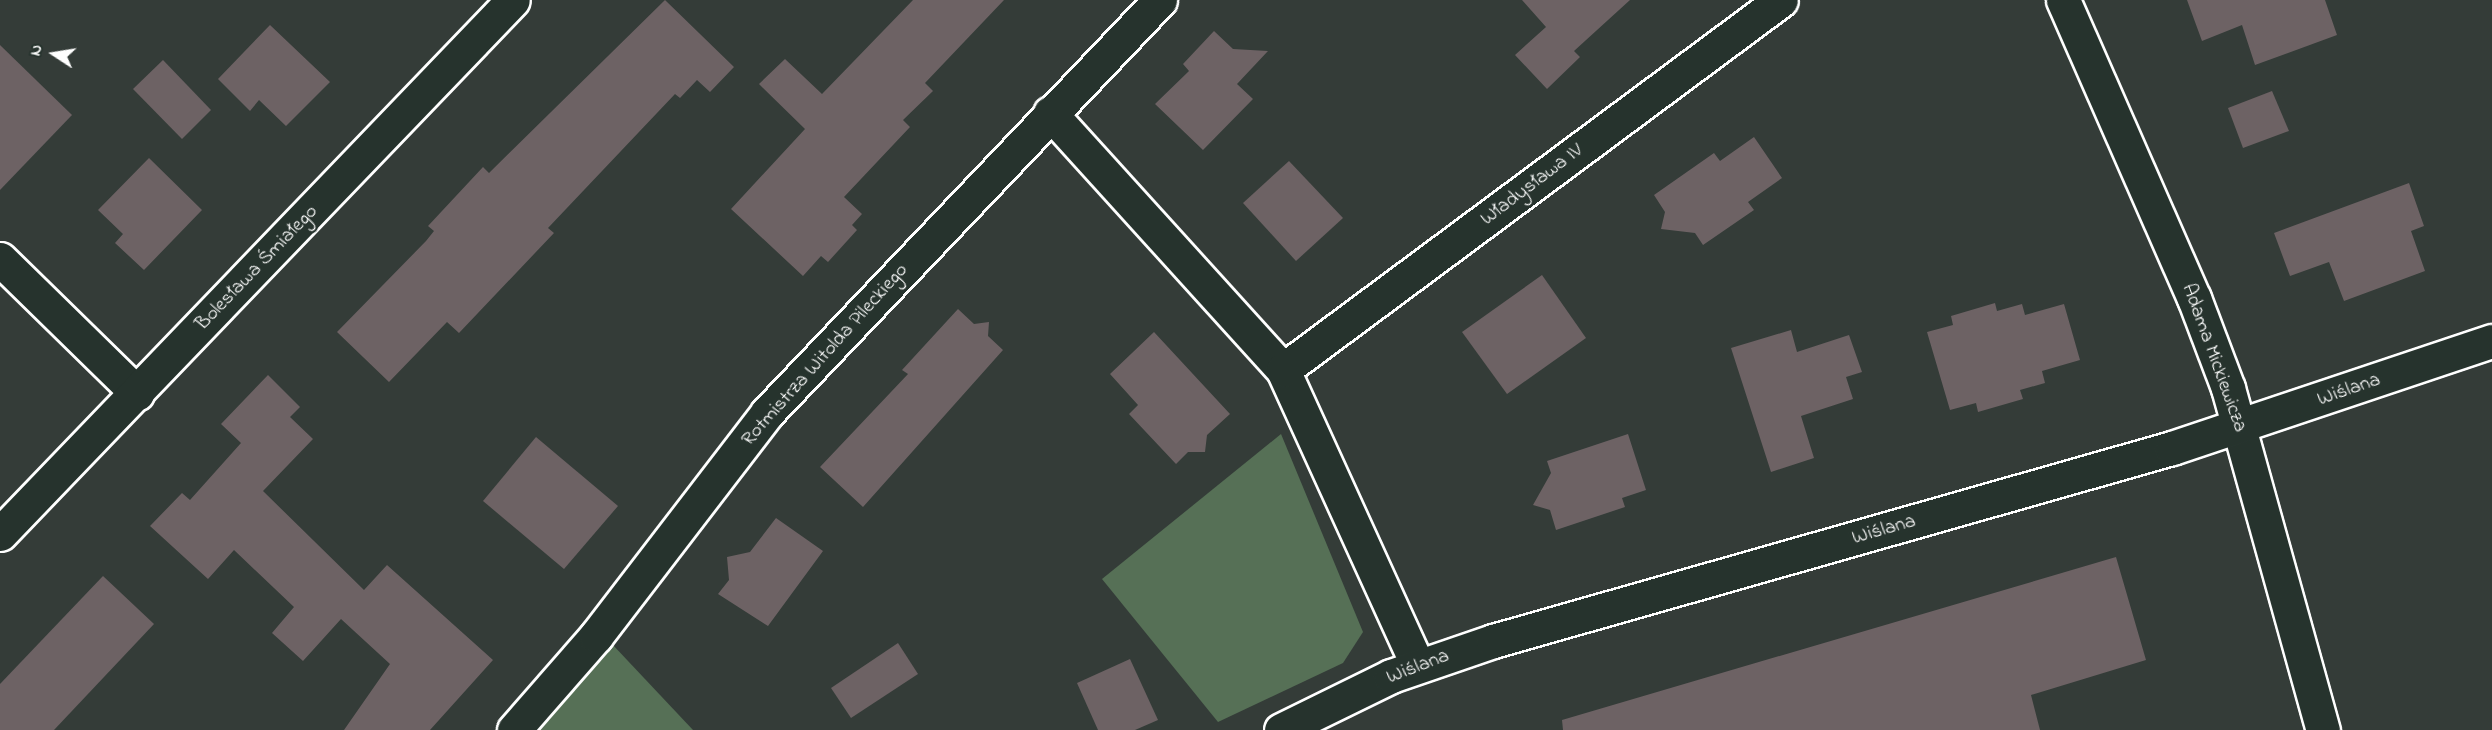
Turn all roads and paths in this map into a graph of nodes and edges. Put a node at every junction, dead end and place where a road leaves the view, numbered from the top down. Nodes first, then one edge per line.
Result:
1 (513, 0) edge
2 (1160, 0) edge
3 (1781, 0) edge
4 (2063, 0) edge
5 (1050, 112) junction
6 (0, 259) edge
7 (2492, 341) edge
8 (1283, 370) junction
9 (137, 393) junction
10 (2240, 422) junction
11 (0, 534) edge
12 (1418, 666) junction
13 (514, 730) edge
14 (1281, 730) edge
15 (2323, 730) edge

1 - 9 street, Bolesława Śmiałego
2 - 5 street, Rotmistrza Witolda Pileckiego
3 - 8 street, Władysława IV
4 - 10 street, Adama Mickiewicza
5 - 8 street
5 - 13 street, Rotmistrza Witolda Pileckiego
6 - 9 street
7 - 10 street, Wiślana
8 - 12 street
9 - 11 street, Bolesława Śmiałego
10 - 12 street, Wiślana
10 - 15 street, Adama Mickiewicza
12 - 14 street, Wiślana

